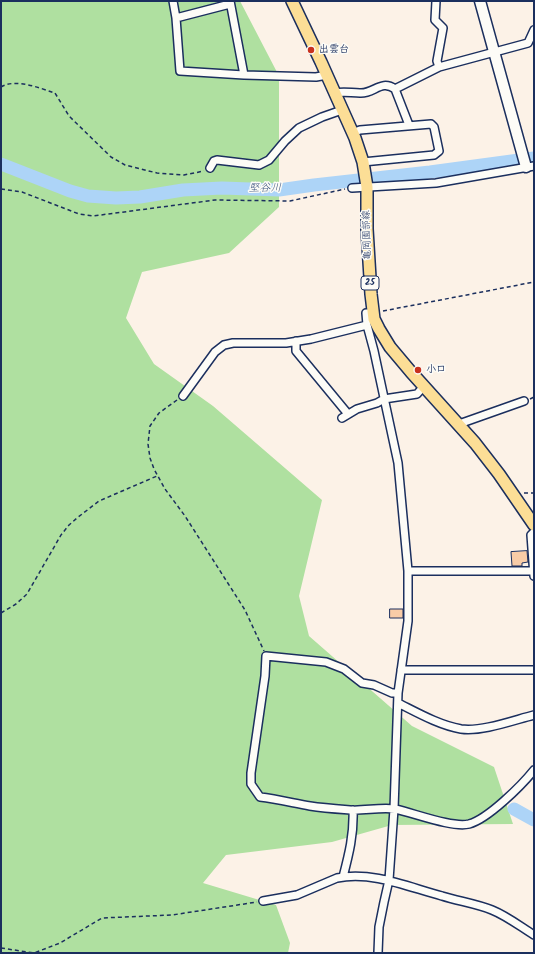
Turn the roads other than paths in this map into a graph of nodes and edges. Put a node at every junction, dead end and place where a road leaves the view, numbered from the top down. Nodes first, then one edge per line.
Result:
1 (173, 1) edge
2 (292, 1) edge
3 (436, 1) edge
4 (480, 1) edge
5 (230, 2) edge
6 (176, 18) junction
7 (534, 30) edge
8 (494, 52) junction
9 (439, 67) junction
10 (244, 75) junction
11 (327, 75) junction
12 (396, 89) junction
13 (335, 92) junction
14 (342, 110) junction
15 (409, 126) junction
16 (352, 133) junction
17 (363, 162) junction
18 (530, 167) edge
19 (210, 168) road end
20 (367, 187) junction
21 (352, 188) road end
22 (373, 313) junction
23 (366, 325) junction
24 (296, 341) junction
25 (424, 386) junction
26 (184, 396) road end
27 (384, 399) junction
28 (524, 401) dead end
29 (459, 424) junction
30 (534, 525) edge
31 (534, 532) edge
32 (408, 571) junction
33 (534, 574) edge
34 (401, 670) junction
35 (534, 670) edge
36 (398, 693) junction
37 (398, 703) junction
38 (534, 715) edge
39 (534, 770) edge
40 (394, 809) junction
41 (353, 810) junction
42 (343, 877) junction
43 (389, 880) junction
44 (263, 901) road end
45 (534, 935) edge
46 (378, 953) edge

1 - 6 street
2 - 11 main road, 亀岡園部線 / 25
3 - 9 street
4 - 8 street
5 - 6 street
5 - 10 street
6 - 10 street
7 - 8 street
8 - 9 street
8 - 18 street
9 - 12 street
10 - 11 street
11 - 13 main road, 亀岡園部線 / 25
12 - 13 street
12 - 15 street
13 - 14 main road, 亀岡園部線 / 25
14 - 16 main road, 亀岡園部線 / 25
14 - 19 street
15 - 16 street
15 - 17 street
16 - 17 main road, 亀岡園部線 / 25
17 - 20 main road, 亀岡園部線 / 25
18 - 20 street
20 - 21 street
20 - 22 main road, 亀岡園部線 / 25
22 - 23 street
22 - 25 main road, 亀岡園部線 / 25
23 - 24 street
23 - 27 street
24 - 26 street
24 - 27 street
25 - 27 street
25 - 29 main road, 亀岡園部線 / 25
27 - 32 street
28 - 29 street
29 - 30 main road, 亀岡園部線 / 25
31 - 33 street
32 - 33 street
32 - 34 street
34 - 35 street
34 - 36 street
36 - 37 street
36 - 41 street
37 - 38 street
37 - 40 street
39 - 40 street
40 - 41 street
40 - 43 street
41 - 42 street
42 - 43 street
42 - 44 street
43 - 45 street
43 - 46 street

